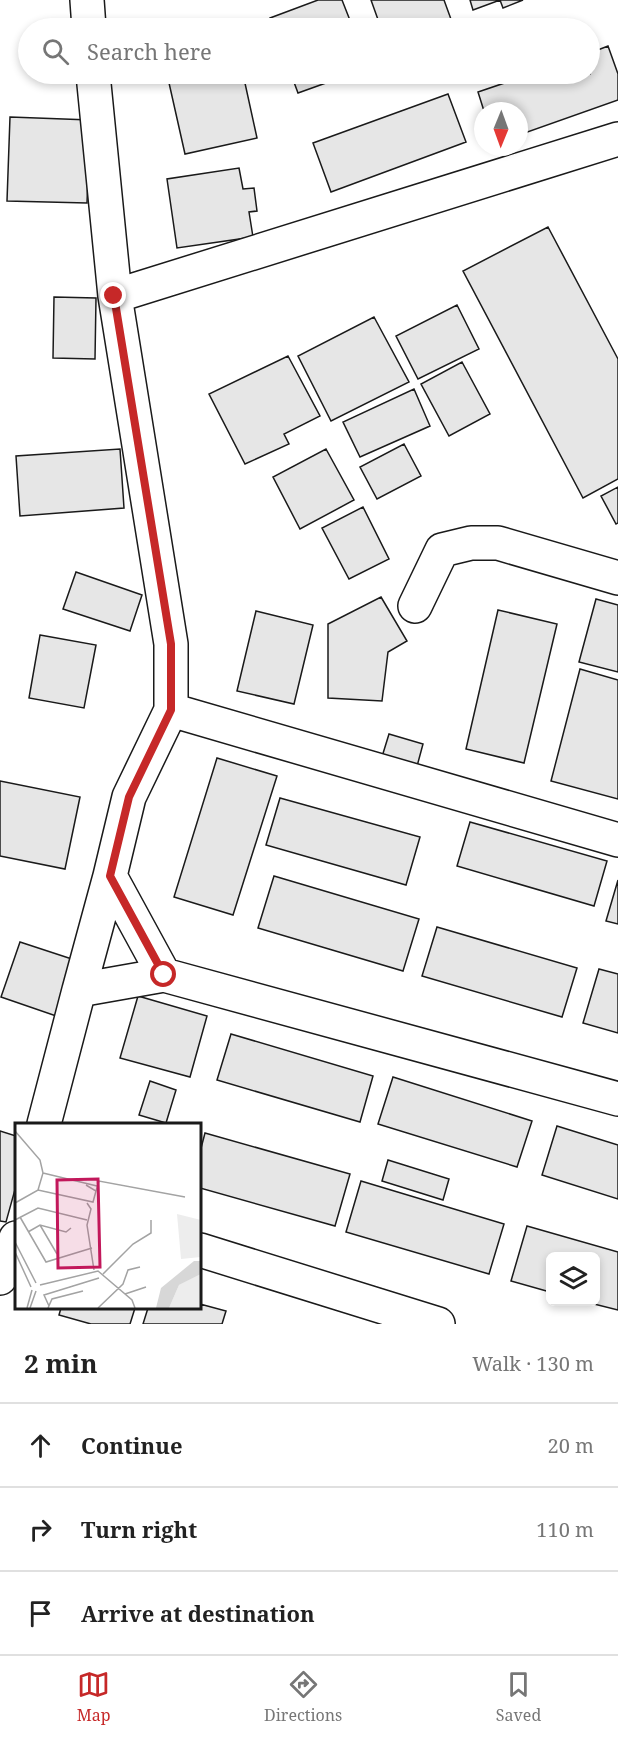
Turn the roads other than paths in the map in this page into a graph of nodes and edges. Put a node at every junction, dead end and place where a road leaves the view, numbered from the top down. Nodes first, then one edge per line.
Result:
1 (87, 0) edge
2 (88, 18) edge
3 (94, 84) edge
4 (618, 139) edge
5 (114, 296) junction
6 (618, 578) edge
7 (415, 606) dead end
8 (171, 710) junction
9 (618, 840) edge
10 (110, 876) junction
11 (164, 975) junction
12 (79, 990) junction
13 (618, 1099) edge
14 (45, 1123) edge
15 (15, 1240) edge
16 (201, 1250) edge
17 (0, 1278) edge
18 (438, 1324) edge

1 - 2 street
3 - 5 street
4 - 5 street
5 - 8 street
6 - 7 street
8 - 9 street
8 - 10 street
10 - 11 street
10 - 12 street
11 - 12 street
11 - 13 street
12 - 14 street
15 - 17 street
16 - 18 street

